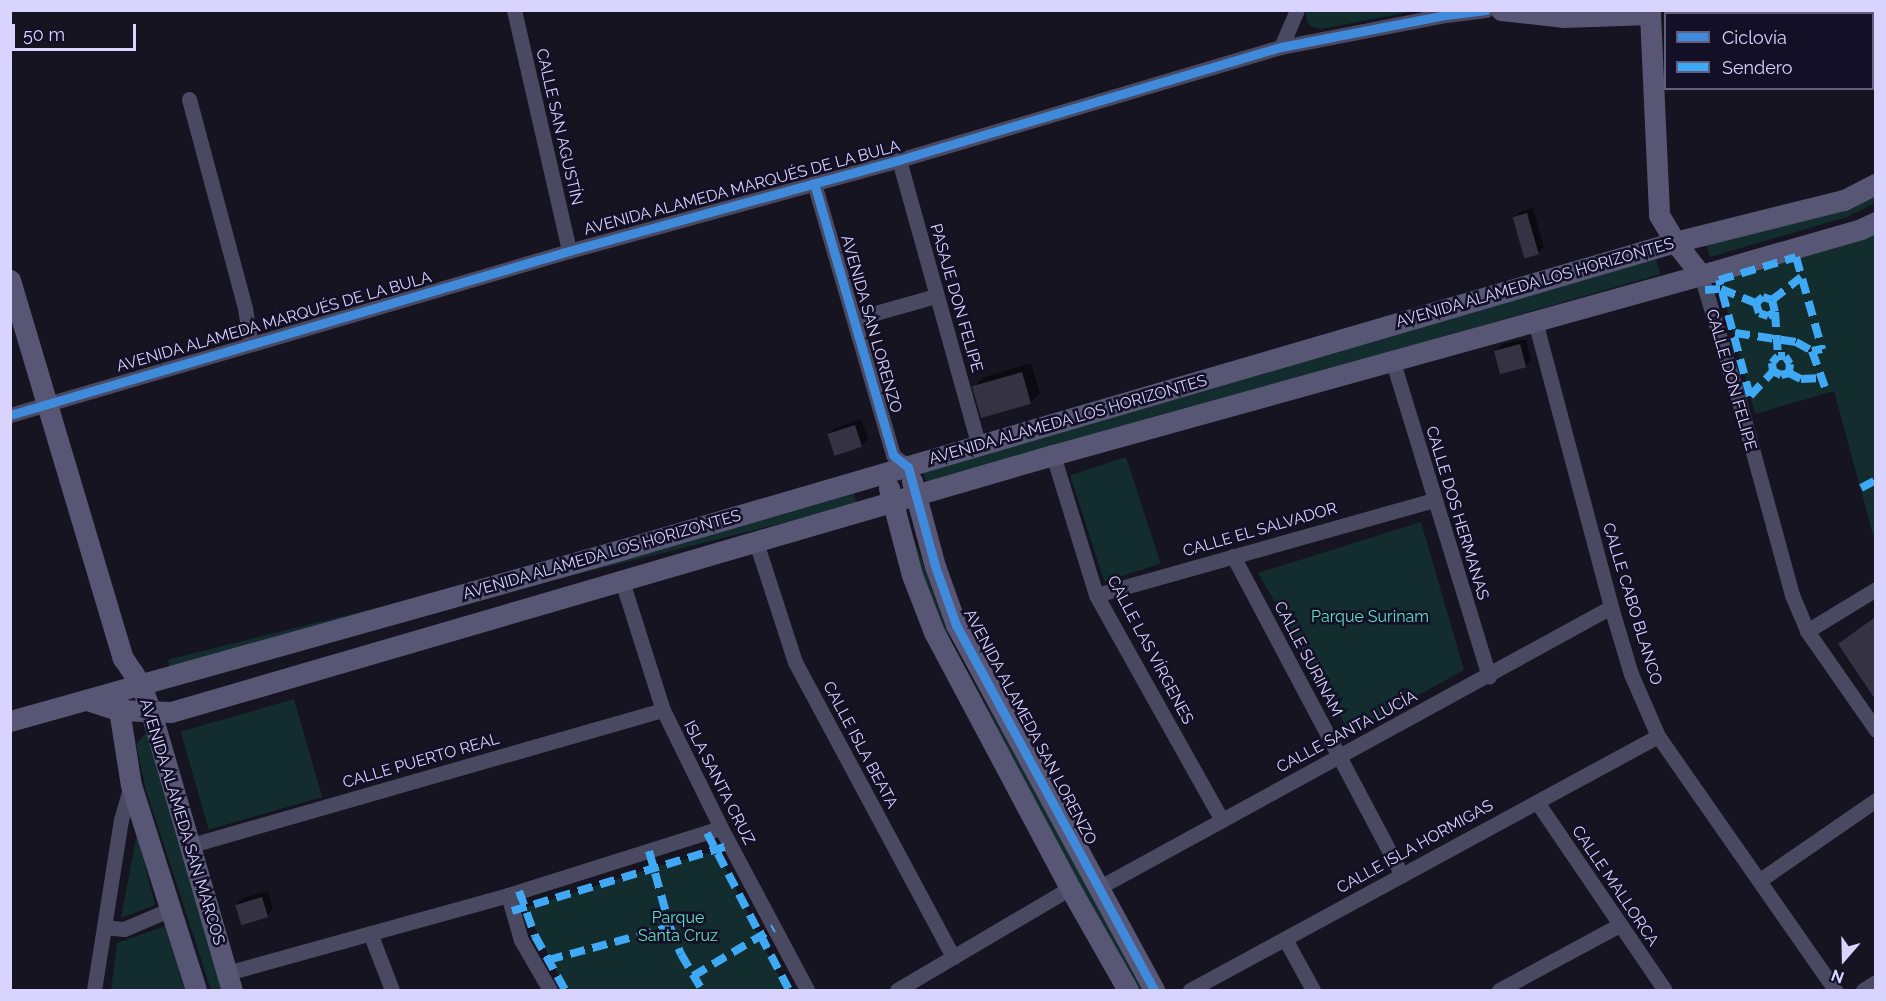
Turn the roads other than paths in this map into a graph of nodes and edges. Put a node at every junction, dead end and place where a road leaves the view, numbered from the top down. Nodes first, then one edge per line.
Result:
1 (514, 10) edge
2 (1297, 10) edge
3 (1486, 10) edge
4 (1501, 10) edge
5 (1658, 12) edge
6 (1281, 47) junction
7 (189, 99) dead end
8 (899, 160) junction
9 (814, 183) junction
10 (1875, 184) edge
11 (1875, 222) edge
12 (1675, 242) junction
13 (569, 251) junction
14 (1701, 275) junction
15 (10, 280) edge
16 (936, 296) junction
17 (854, 319) junction
18 (1535, 321) junction
19 (251, 344) junction
20 (1392, 359) junction
21 (46, 404) junction
22 (10, 416) edge
23 (980, 446) junction
24 (1053, 455) junction
25 (895, 465) junction
26 (916, 495) junction
27 (1434, 500) junction
28 (892, 501) junction
29 (756, 542) junction
30 (1233, 556) junction
31 (622, 581) junction
32 (1875, 589) edge
33 (1096, 595) junction
34 (1611, 607) junction
35 (1807, 632) junction
36 (123, 658) junction
37 (1488, 676) junction
38 (141, 685) junction
39 (117, 701) junction
40 (663, 710) junction
41 (151, 712) junction
42 (10, 721) edge
43 (1875, 730) edge
44 (1658, 736) junction
45 (1340, 757) junction
46 (131, 785) junction
47 (1875, 800) edge
48 (1537, 802) junction
49 (1222, 820) junction
50 (721, 828) junction
51 (188, 846) junction
52 (1402, 875) junction
53 (1760, 880) junction
54 (1070, 888) junction
55 (1098, 888) junction
56 (508, 895) junction
57 (169, 910) junction
58 (1619, 925) junction
59 (104, 927) junction
60 (370, 933) junction
61 (1285, 939) junction
62 (952, 957) junction
63 (230, 982) edge
64 (1875, 982) edge
65 (94, 990) edge
66 (196, 990) edge
67 (392, 990) edge
68 (550, 990) edge
69 (807, 990) edge
70 (897, 990) edge
71 (1128, 990) edge
72 (1154, 990) edge
73 (1190, 990) edge
74 (1313, 990) edge
75 (1499, 990) edge
76 (1665, 990) edge
77 (1835, 990) edge
78 (1863, 990) edge

1 - 13 street, CALLE SAN AGUSTÍN
2 - 6 street
3 - 6 street, AVENIDA ALAMEDA MARQUÉS DE LA BULA
4 - 5 main road
5 - 12 main road, CALLE DON FELIPE
6 - 8 street, AVENIDA ALAMEDA MARQUÉS DE LA BULA
7 - 19 street
8 - 9 street, AVENIDA ALAMEDA MARQUÉS DE LA BULA
8 - 16 street, PASAJE DON FELIPE
9 - 13 street, AVENIDA ALAMEDA MARQUÉS DE LA BULA
9 - 17 street, AVENIDA SAN LORENZO
10 - 12 main road, AVENIDA ALAMEDA LOS HORIZONTES
11 - 14 main road, AVENIDA ALAMEDA LOS HORIZONTES
12 - 14 main road, CALLE DON FELIPE
12 - 23 main road, AVENIDA ALAMEDA LOS HORIZONTES
13 - 19 street, AVENIDA ALAMEDA MARQUÉS DE LA BULA
14 - 18 main road, AVENIDA ALAMEDA LOS HORIZONTES
14 - 35 street, CALLE DON FELIPE
15 - 21 main road, AVENIDA ALAMEDA SAN MARCOS
16 - 17 street
16 - 23 street, PASAJE DON FELIPE
17 - 25 street, AVENIDA SAN LORENZO
18 - 20 main road, AVENIDA ALAMEDA LOS HORIZONTES
18 - 34 street, CALLE CABO BLANCO
19 - 21 street, AVENIDA ALAMEDA MARQUÉS DE LA BULA
20 - 24 main road, AVENIDA ALAMEDA LOS HORIZONTES
20 - 27 street, CALLE DOS HERMANAS
21 - 22 street, AVENIDA ALAMEDA MARQUÉS DE LA BULA
21 - 36 main road, AVENIDA ALAMEDA SAN MARCOS
23 - 25 main road, AVENIDA ALAMEDA LOS HORIZONTES
24 - 26 main road, AVENIDA ALAMEDA LOS HORIZONTES
24 - 33 street, CALLE LAS VÍRGENES
25 - 26 main road, AVENIDA ALAMEDA SAN LORENZO
25 - 28 main road
25 - 38 main road, AVENIDA ALAMEDA LOS HORIZONTES
26 - 28 main road, AVENIDA ALAMEDA LOS HORIZONTES
26 - 55 main road, AVENIDA ALAMEDA SAN LORENZO
27 - 30 street, CALLE EL SALVADOR
27 - 37 street, CALLE DOS HERMANAS
28 - 29 main road, AVENIDA ALAMEDA LOS HORIZONTES
28 - 54 main road
29 - 31 main road, AVENIDA ALAMEDA LOS HORIZONTES
29 - 62 street, CALLE ISLA BEATA
30 - 33 street, CALLE EL SALVADOR
30 - 45 street, CALLE SURINAM
31 - 40 street, ISLA SANTA CRUZ
31 - 41 main road, AVENIDA ALAMEDA LOS HORIZONTES
32 - 35 street
33 - 49 street, CALLE LAS VÍRGENES
34 - 37 street, CALLE SANTA LUCÍA
34 - 44 street, CALLE CABO BLANCO
35 - 43 street, CALLE DON FELIPE
36 - 38 main road, AVENIDA ALAMEDA SAN MARCOS
36 - 39 main road, AVENIDA ALAMEDA SAN MARCOS
37 - 45 street, CALLE SANTA LUCÍA
38 - 39 main road, AVENIDA ALAMEDA LOS HORIZONTES
38 - 41 main road, AVENIDA ALAMEDA SAN MARCOS
39 - 41 main road, AVENIDA ALAMEDA LOS HORIZONTES
39 - 42 main road, AVENIDA ALAMEDA LOS HORIZONTES
39 - 46 main road, AVENIDA ALAMEDA SAN MARCOS
40 - 50 street, ISLA SANTA CRUZ
40 - 51 street, CALLE PUERTO REAL
41 - 51 main road, AVENIDA ALAMEDA SAN MARCOS
44 - 48 street, CALLE ISLA HORMIGAS
44 - 53 street, CALLE CABO BLANCO
45 - 49 street, CALLE SANTA LUCÍA
45 - 52 street, CALLE SURINAM
46 - 57 main road, AVENIDA ALAMEDA SAN MARCOS
46 - 59 street
47 - 53 street
48 - 52 street, CALLE ISLA HORMIGAS
48 - 58 street, CALLE MALLORCA
49 - 55 street, CALLE SANTA LUCÍA
50 - 56 street
50 - 69 street, ISLA SANTA CRUZ
51 - 63 main road, AVENIDA ALAMEDA SAN MARCOS
52 - 61 street, CALLE ISLA HORMIGAS
53 - 77 street, CALLE CABO BLANCO
54 - 62 street
54 - 71 main road
55 - 72 main road, AVENIDA ALAMEDA SAN LORENZO
56 - 60 street
56 - 68 street
57 - 59 street
57 - 66 main road, AVENIDA ALAMEDA SAN MARCOS
58 - 75 street
58 - 76 street, CALLE MALLORCA
59 - 65 street
60 - 63 street
60 - 67 street
61 - 73 street, CALLE ISLA HORMIGAS
61 - 74 street
62 - 70 street
64 - 78 street

